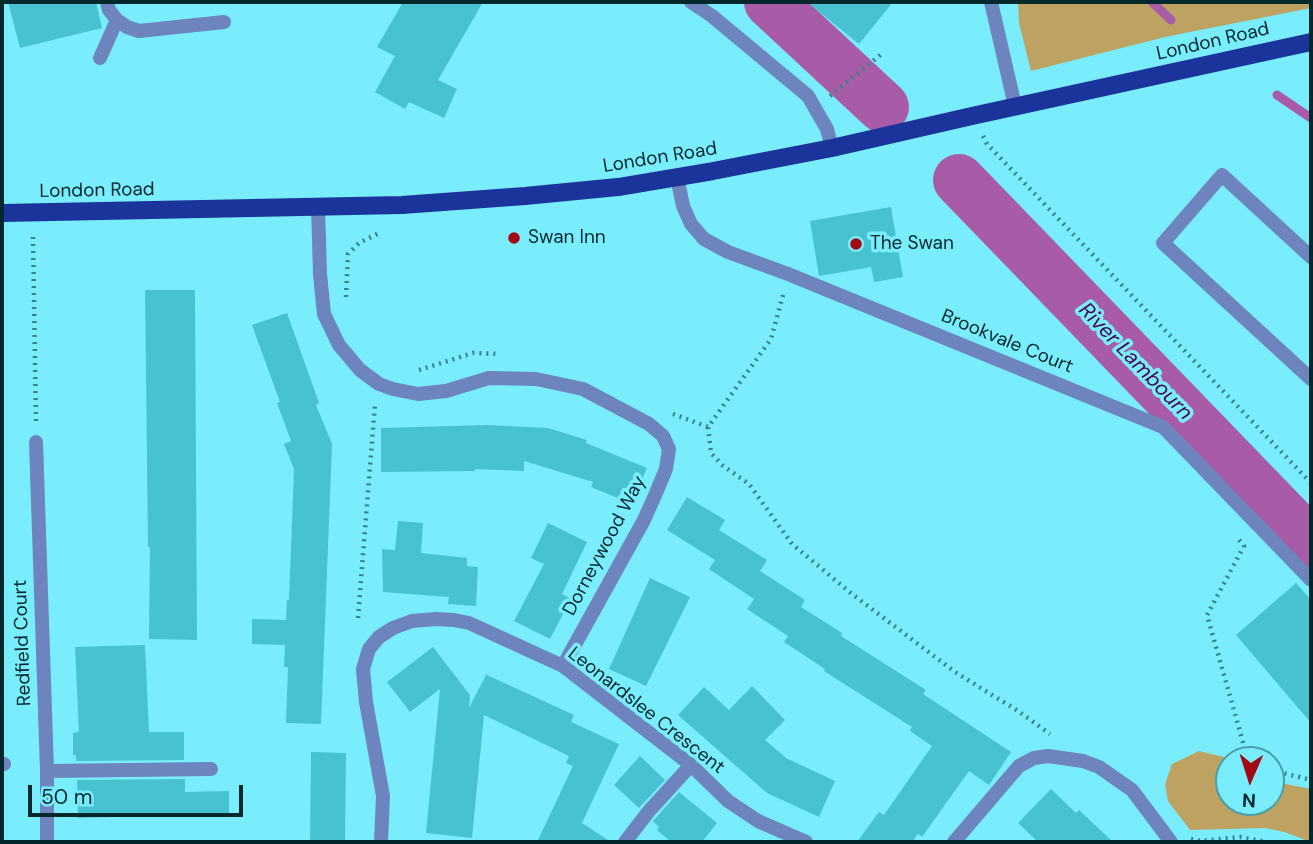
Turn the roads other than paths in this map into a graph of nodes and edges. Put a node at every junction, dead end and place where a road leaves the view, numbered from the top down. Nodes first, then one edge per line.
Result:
1 (107, 2) edge
2 (691, 2) edge
3 (991, 2) edge
4 (117, 20) junction
5 (224, 22) dead end
6 (1311, 42) edge
7 (100, 58) dead end
8 (1015, 106) junction
9 (832, 148) junction
10 (677, 177) junction
11 (318, 207) junction
12 (2, 213) edge
13 (1311, 257) edge
14 (1311, 379) edge
15 (36, 442) road end
16 (1311, 580) edge
17 (563, 666) junction
18 (691, 765) junction
19 (211, 769) dead end
20 (47, 771) junction
21 (1176, 838) edge
22 (47, 842) edge
23 (381, 842) edge
24 (625, 842) edge
25 (806, 842) edge
26 (954, 842) edge

1 - 4 street
2 - 9 street
3 - 8 street
4 - 5 street
4 - 7 street
6 - 8 main road, London Road
8 - 9 main road, London Road
9 - 10 main road, London Road
10 - 11 main road, London Road
10 - 16 street, Brookvale Court
11 - 12 main road, London Road
11 - 17 street, Dorneywood Way
13 - 14 street
15 - 20 street, Redfield Court
17 - 18 street, Leonardslee Crescent
17 - 23 street, Leonardslee Crescent
18 - 24 street
18 - 25 street, Leonardslee Crescent
19 - 20 street
20 - 22 street, Redfield Court
21 - 26 street

